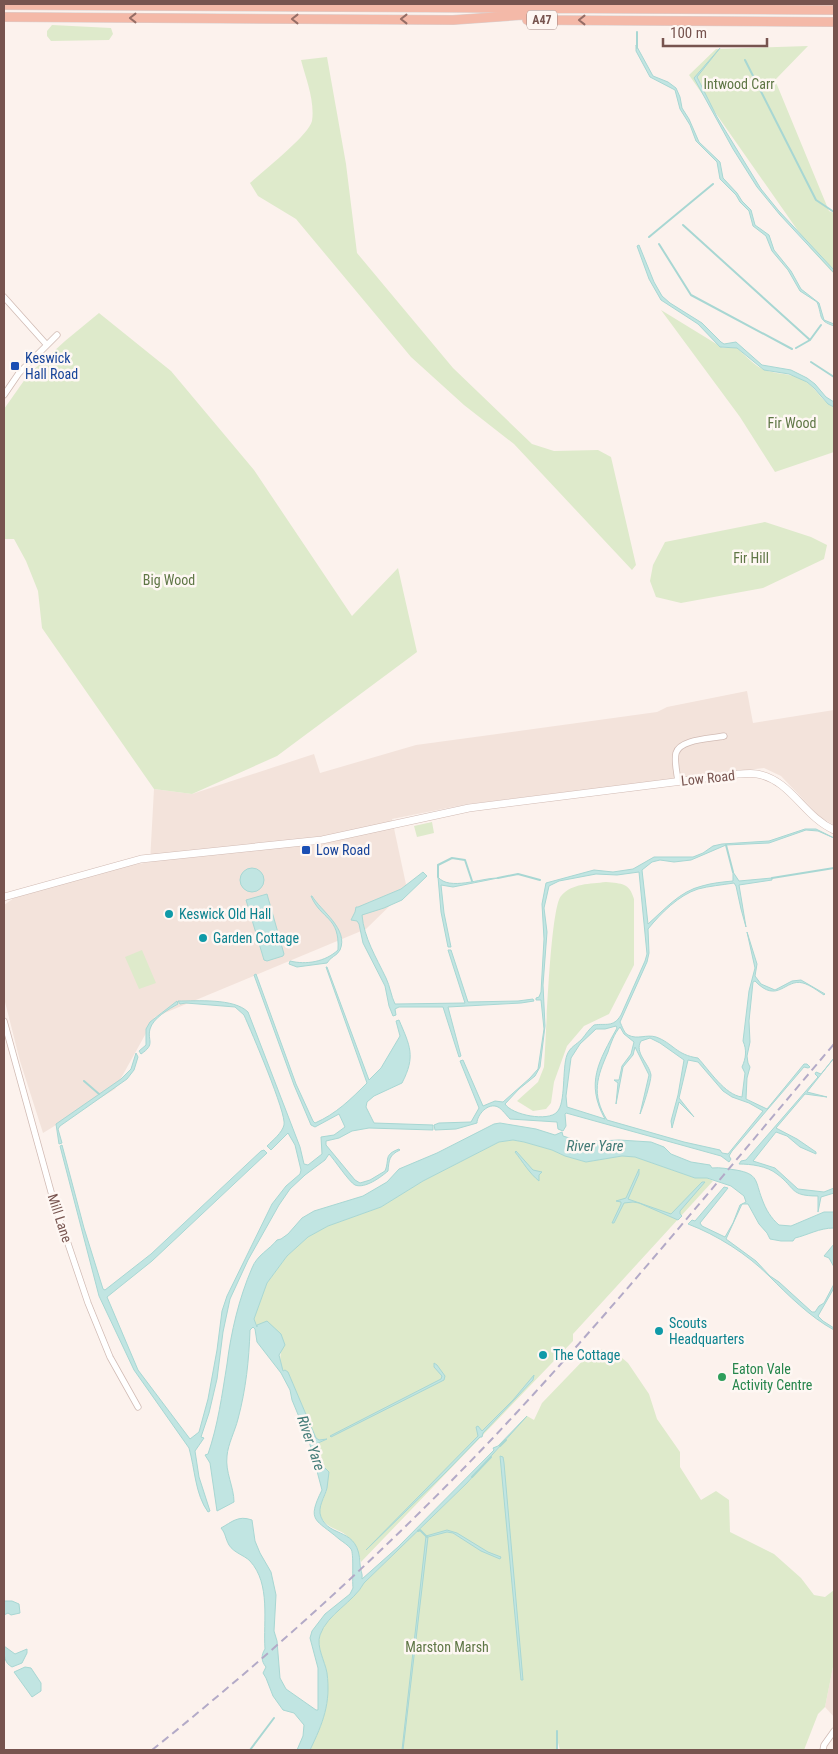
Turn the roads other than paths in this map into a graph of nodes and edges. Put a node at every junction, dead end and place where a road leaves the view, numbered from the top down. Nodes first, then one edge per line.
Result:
1 (4, 5) edge
2 (627, 9) junction
3 (834, 10) edge
4 (4, 17) edge
5 (453, 20) junction
6 (834, 22) edge
7 (4, 297) edge
8 (57, 335) dead end
9 (46, 344) junction
10 (4, 395) edge
11 (724, 736) dead end
12 (678, 781) junction
13 (834, 830) edge
14 (4, 897) edge
15 (4, 1021) edge
16 (138, 1407) dead end
17 (834, 1731) edge
18 (823, 1747) edge

1 - 2 highway, A47
2 - 3 highway, A47
2 - 5 highway, A47
5 -> 4 highway, A47
6 -> 5 highway, A47
7 - 9 street
8 - 9 street
9 - 10 street
11 - 12 street
12 - 13 street, Low Road
12 - 14 street, Low Road
15 - 16 street, Mill Lane
17 - 18 street

